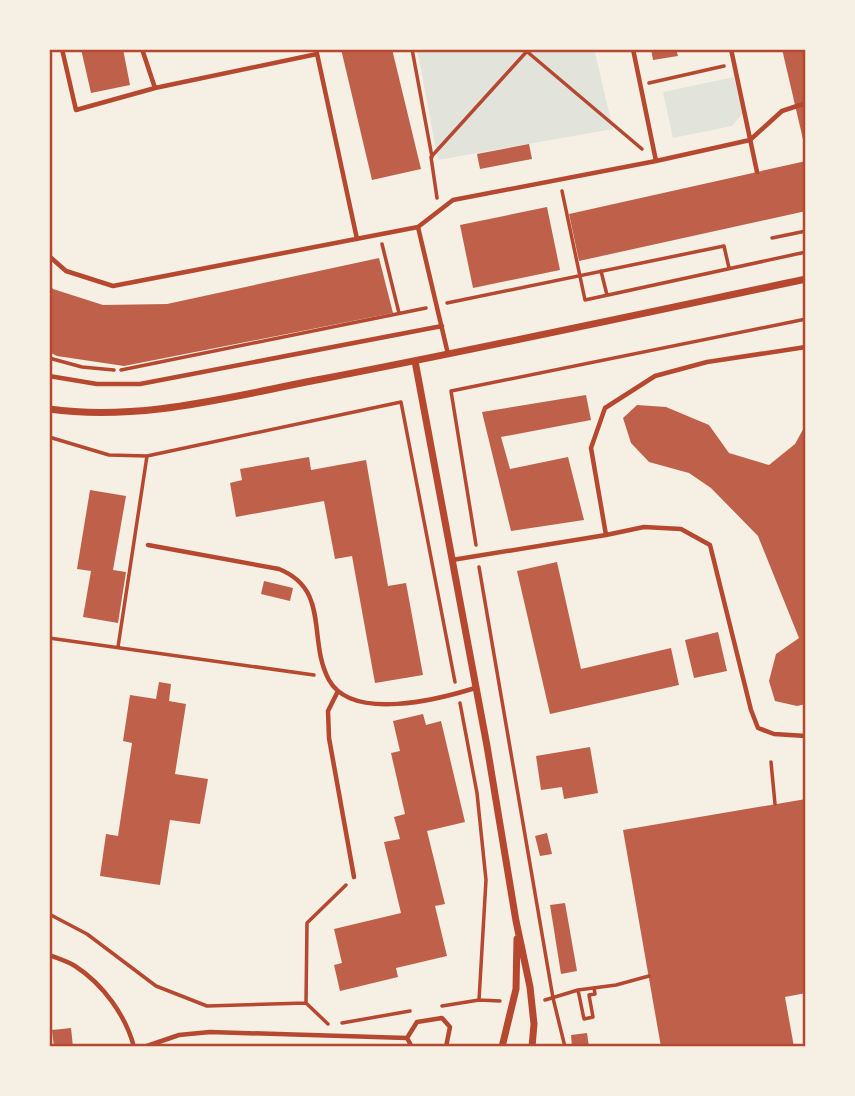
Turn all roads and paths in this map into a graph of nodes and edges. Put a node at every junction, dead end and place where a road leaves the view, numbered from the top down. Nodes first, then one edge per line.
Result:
1 (62, 49) edge
2 (142, 49) edge
3 (412, 49) edge
4 (633, 49) edge
5 (731, 49) edge
6 (526, 50) edge
7 (316, 51) edge
8 (735, 64) junction
9 (640, 85) junction
10 (155, 88) junction
11 (806, 103) edge
12 (750, 140) junction
13 (432, 157) junction
14 (656, 161) junction
15 (757, 172) dead end
16 (559, 179) junction
17 (438, 211) junction
18 (418, 227) junction
19 (806, 231) edge
20 (380, 234) junction
21 (772, 238) dead end
22 (357, 239) junction
23 (806, 252) edge
24 (49, 256) edge
25 (729, 268) junction
26 (601, 271) junction
27 (580, 276) junction
28 (806, 279) edge
29 (607, 295) junction
30 (437, 305) junction
31 (400, 313) junction
32 (806, 319) edge
33 (442, 326) junction
34 (806, 347) edge
35 (448, 354) junction
36 (49, 358) edge
37 (415, 360) junction
38 (49, 376) edge
39 (401, 402) dead end
40 (49, 409) edge
41 (49, 437) edge
42 (147, 456) junction
43 (606, 536) junction
44 (148, 545) dead end
45 (478, 556) junction
46 (452, 559) junction
47 (49, 638) edge
48 (118, 647) junction
49 (329, 680) junction
50 (475, 688) junction
51 (338, 691) junction
52 (806, 736) edge
53 (771, 762) dead end
54 (775, 804) dead end
55 (354, 877) joint
56 (49, 914) edge
57 (516, 921) junction
58 (49, 955) edge
59 (649, 976) dead end
60 (594, 988) junction
61 (579, 990) junction
62 (553, 998) junction
63 (306, 1003) junction
64 (513, 1003) junction
65 (533, 1005) junction
66 (430, 1008) dead end
67 (418, 1010) dead end
68 (341, 1023) dead end
69 (328, 1025) dead end
70 (407, 1038) junction
71 (134, 1047) edge
72 (144, 1047) edge
73 (412, 1047) edge
74 (446, 1047) edge
75 (502, 1047) edge
76 (532, 1047) edge
77 (565, 1047) edge

1 - 10 lane
2 - 10 lane
3 - 13 path
4 - 9 lane
5 - 8 lane
6 - 13 path
6 - 14 path
7 - 10 lane
7 - 22 lane
8 - 9 path
8 - 12 lane
9 - 14 lane
11 - 12 lane
12 - 14 lane
12 - 15 lane
13 - 17 path
14 - 16 lane
16 - 17 lane
16 - 27 path
17 - 18 lane
18 - 20 lane
18 - 30 lane
19 - 21 path
20 - 22 lane
20 - 31 path
22 - 24 lane
23 - 25 path
25 - 26 path
25 - 29 path
26 - 27 path
26 - 29 path
27 - 29 path
27 - 30 path
28 - 35 street
30 - 31 path
30 - 33 lane
31 - 36 path
32 - 45 path
33 - 35 lane
33 - 38 lane
34 - 43 lane
35 - 37 street
37 - 40 street
37 - 46 street
39 - 42 path
41 - 42 path
42 - 48 path
43 - 45 lane
43 - 52 lane
44 - 49 lane
45 - 46 lane
45 - 62 path
46 - 50 street
47 - 48 path
48 - 49 path
49 - 51 lane
50 - 51 lane
50 - 57 street
51 - 55 lane
53 - 54 path
55 - 63 path
56 - 63 path
57 - 64 street
57 - 65 street
58 - 71 lane
59 - 60 path
60 - 61 path
60 - 61 path
61 - 62 path
62 - 65 path
62 - 77 path
63 - 69 path
64 - 66 path
64 - 75 street
65 - 76 street
67 - 68 path
70 - 72 lane
70 - 73 lane
70 - 74 lane

